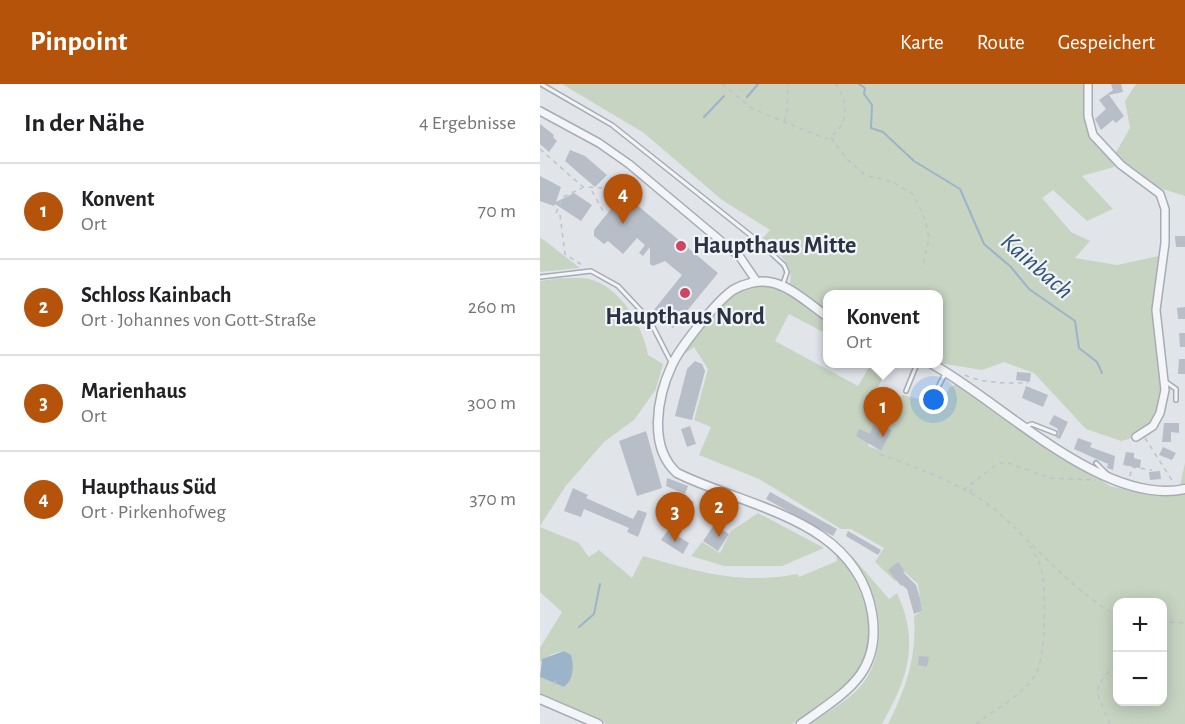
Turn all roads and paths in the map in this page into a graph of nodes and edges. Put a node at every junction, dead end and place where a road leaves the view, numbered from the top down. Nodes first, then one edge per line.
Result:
1 (541, 84) edge
2 (722, 84) edge
3 (788, 84) edge
4 (836, 84) edge
5 (1088, 84) edge
6 (540, 111) edge
7 (784, 121) junction
8 (830, 137) junction
9 (540, 149) edge
10 (583, 187) junction
11 (621, 189) dead end
12 (591, 190) junction
13 (603, 211) dead end
14 (556, 213) dead end
15 (560, 215) dead end
16 (922, 268) dead end
17 (591, 272) junction
18 (540, 277) edge
19 (756, 282) junction
20 (782, 286) junction
21 (823, 315) edge
22 (672, 364) junction
23 (915, 368) edge
24 (939, 368) edge
25 (945, 372) junction
26 (965, 375) dead end
27 (1164, 381) junction
28 (1028, 383) dead end
29 (906, 391) dead end
30 (936, 391) dead end
31 (1176, 400) dead end
32 (1025, 427) junction
33 (1055, 434) dead end
34 (1143, 434) junction
35 (1136, 437) dead end
36 (880, 454) dead end
37 (1096, 462) dead end
38 (1152, 470) dead end
39 (1107, 478) junction
40 (974, 483) junction
41 (1128, 485) junction
42 (963, 490) junction
43 (1182, 490) edge
44 (970, 494) junction
45 (1028, 543) junction
46 (1113, 613) edge
47 (1185, 623) edge
48 (1167, 624) edge
49 (1113, 667) edge
50 (557, 677) dead end
51 (554, 685) dead end
52 (540, 699) edge
53 (597, 724) edge
54 (801, 724) edge
55 (976, 724) edge
56 (1110, 724) edge

1 - 20 lane
2 - 7 path
3 - 7 path
4 - 8 path
5 - 27 street
6 - 19 street
7 - 8 path
8 - 16 path
9 - 10 path
10 - 12 path
10 - 14 path
11 - 12 path
12 - 13 path
15 - 17 path
17 - 18 lane
17 - 22 lane
19 - 20 street
19 - 22 street
20 - 21 street
22 - 54 street
23 - 29 lane
24 - 25 street
25 - 30 lane
25 - 32 street
26 - 28 path
27 - 31 lane
27 - 34 street
32 - 33 lane
32 - 39 street
34 - 35 street
34 - 43 path
36 - 42 path
37 - 39 lane
38 - 41 path
39 - 40 path
39 - 41 street
40 - 42 path
40 - 44 path
41 - 43 street
42 - 44 path
44 - 45 path
45 - 46 path
45 - 55 path
47 - 48 path
49 - 56 path
50 - 51 path
52 - 53 street

